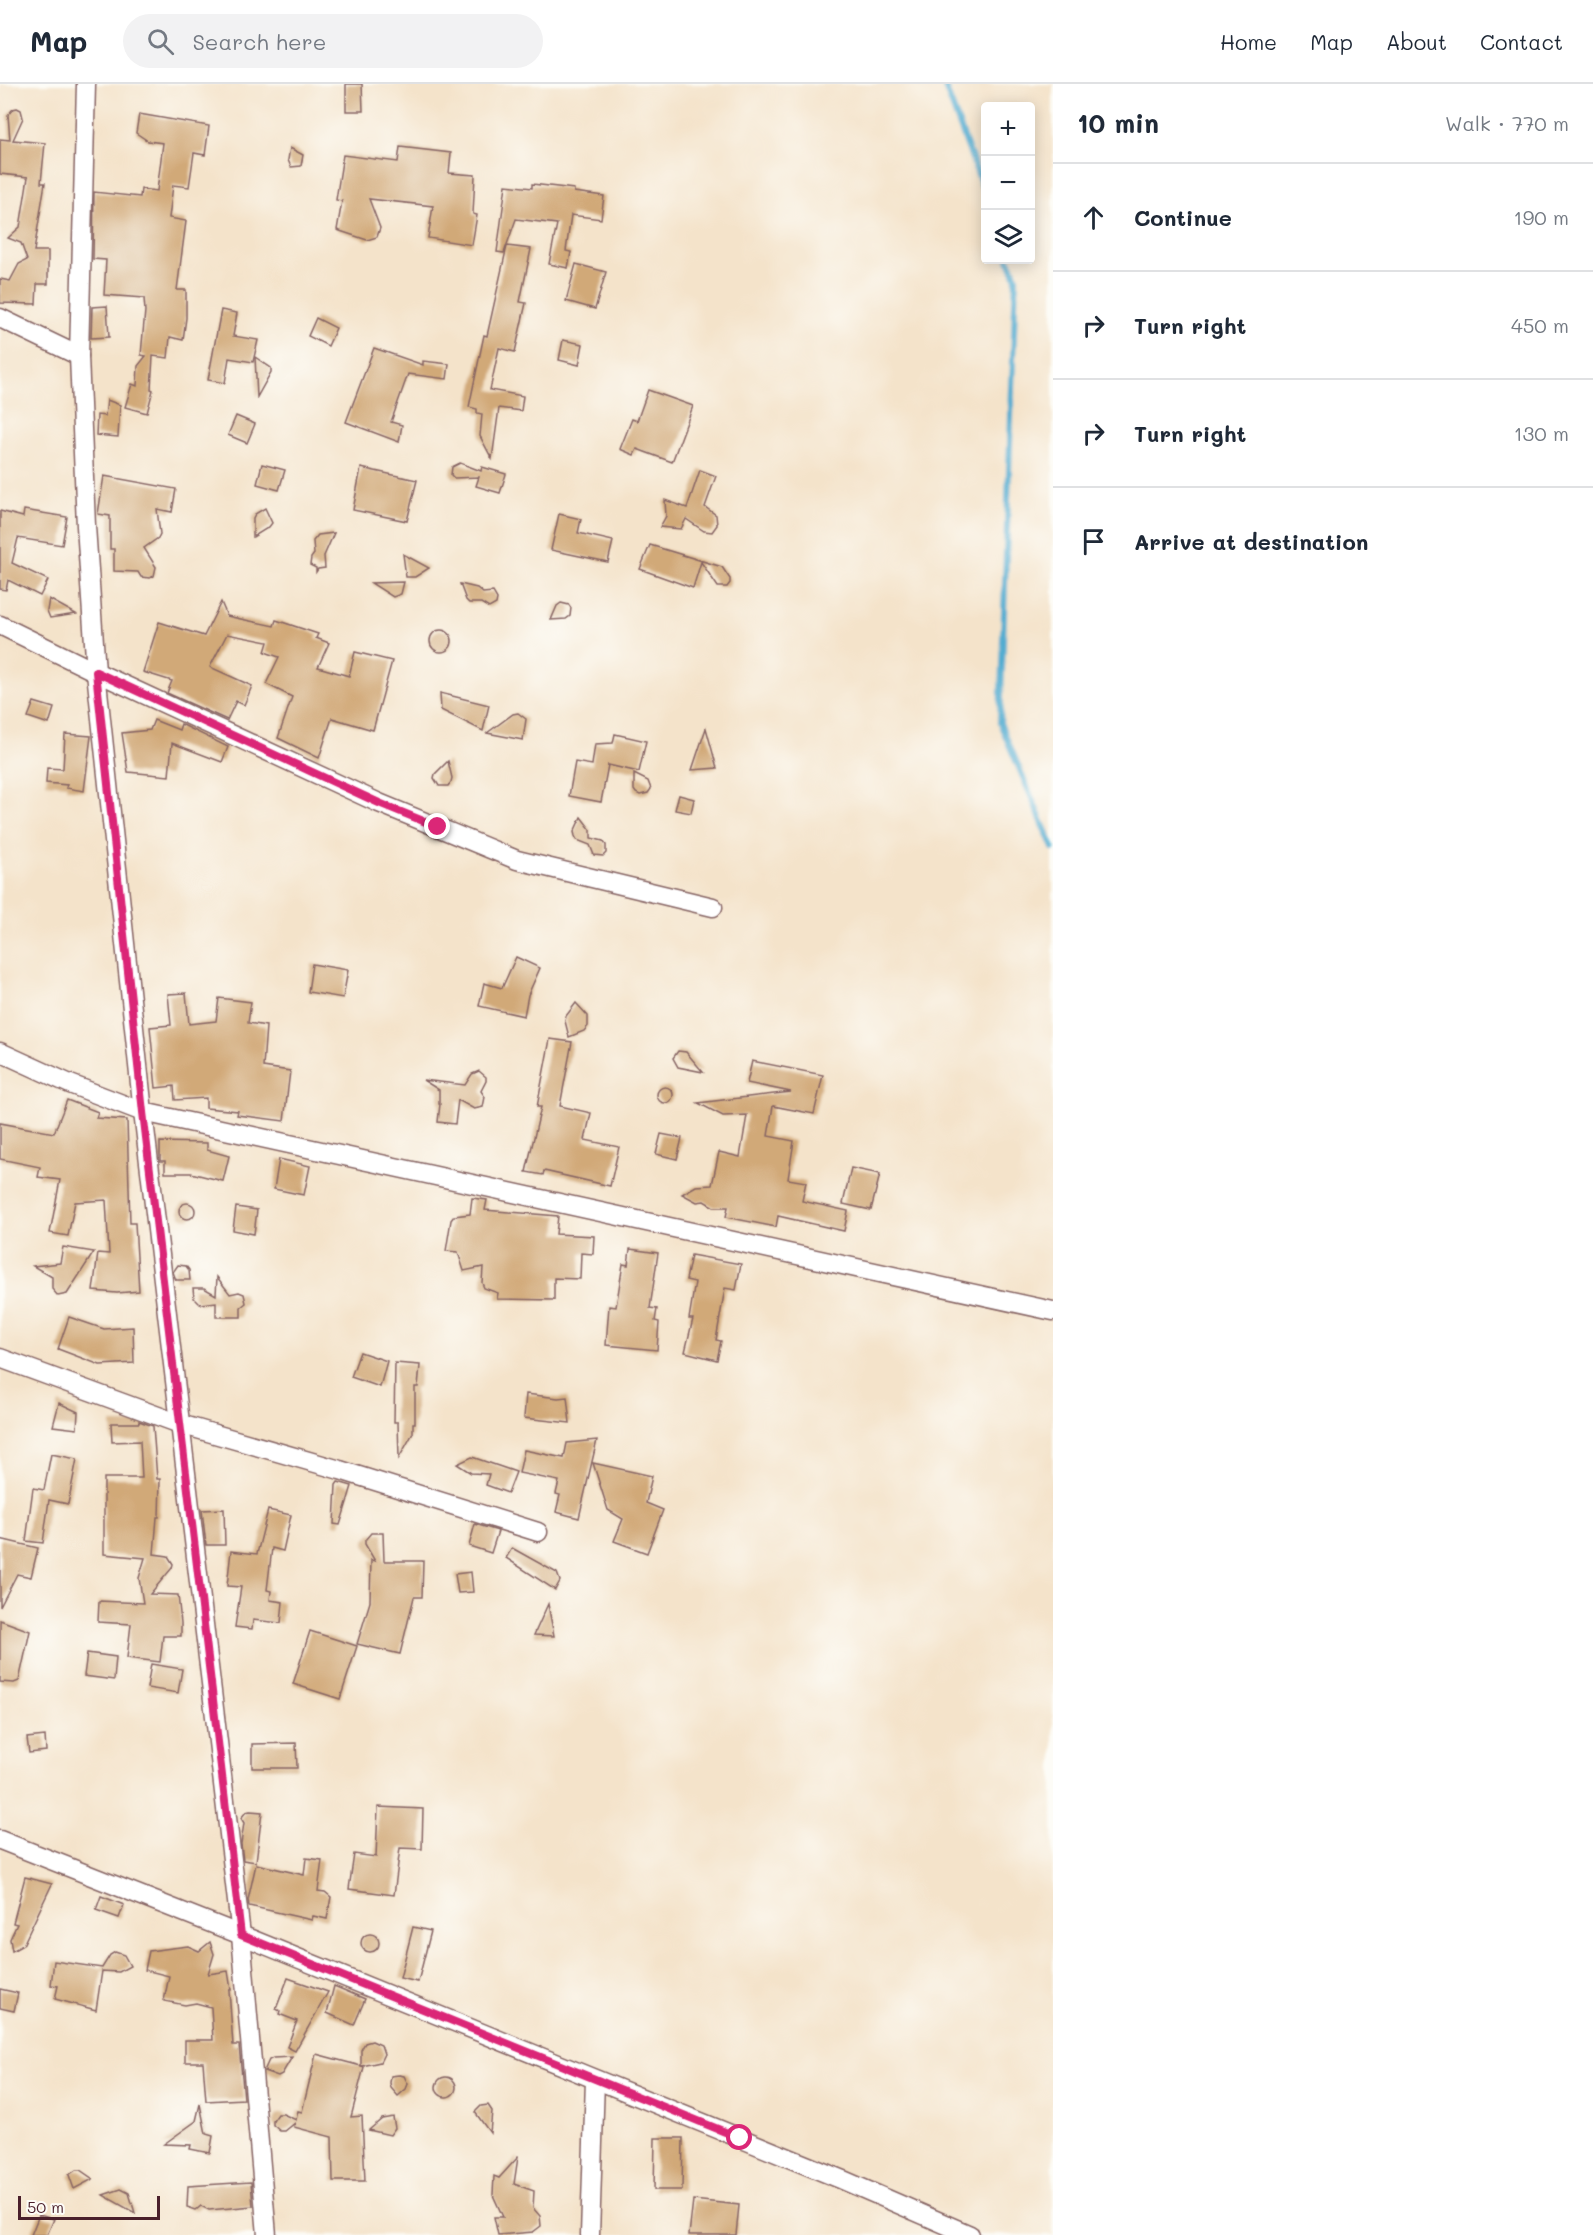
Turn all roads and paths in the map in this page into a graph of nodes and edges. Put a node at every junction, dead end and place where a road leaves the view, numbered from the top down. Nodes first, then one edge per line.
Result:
1 (86, 84) edge
2 (0, 318) edge
3 (79, 356) junction
4 (0, 625) edge
5 (96, 672) junction
6 (713, 907) dead end
7 (0, 1052) edge
8 (143, 1112) junction
9 (1053, 1311) edge
10 (0, 1358) edge
11 (180, 1424) junction
12 (538, 1532) dead end
13 (0, 1840) edge
14 (241, 1935) junction
15 (595, 2080) junction
16 (267, 2235) edge
17 (590, 2235) edge
18 (970, 2235) edge

1 - 3 street
2 - 3 street
3 - 5 street
4 - 5 street
5 - 6 street
5 - 8 street
7 - 8 street
8 - 9 street
8 - 11 street
10 - 11 street
11 - 12 street
11 - 14 street
13 - 14 street
14 - 15 street
14 - 16 street
15 - 17 street
15 - 18 street

